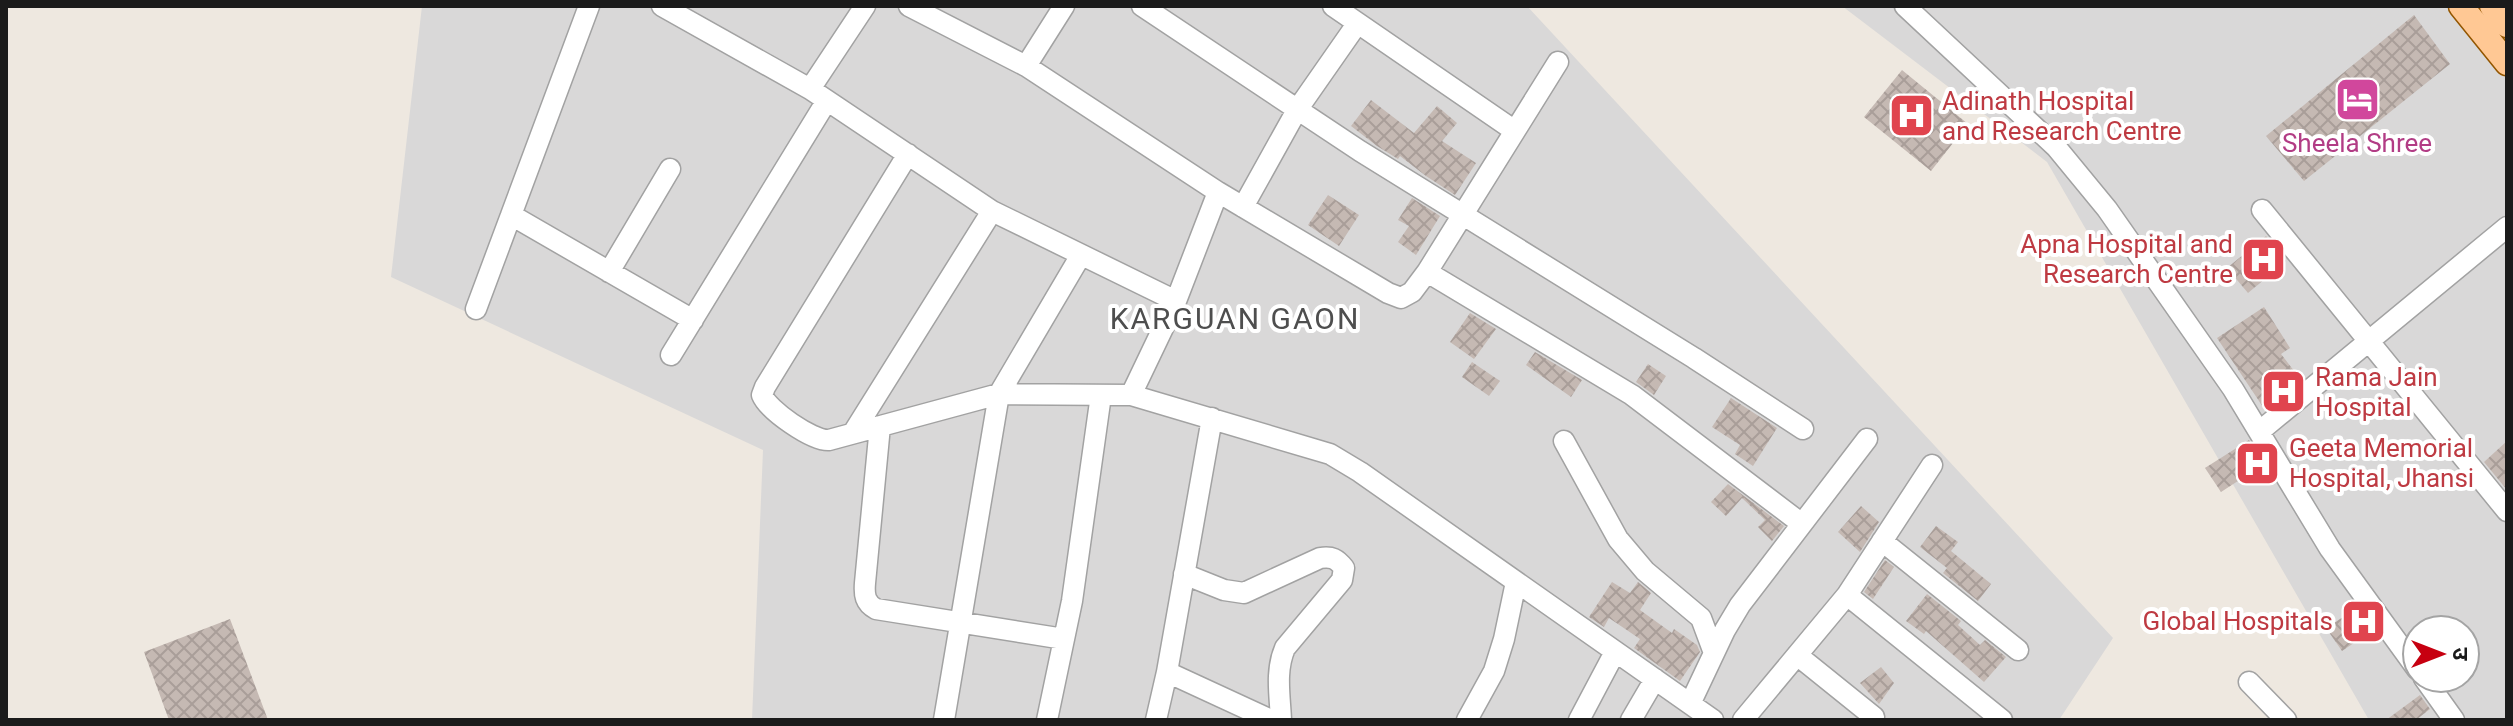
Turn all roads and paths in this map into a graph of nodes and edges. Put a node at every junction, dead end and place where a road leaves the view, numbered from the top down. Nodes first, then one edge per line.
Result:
1 (589, 6) edge
2 (662, 6) edge
3 (865, 6) edge
4 (909, 6) edge
5 (1064, 6) edge
6 (1142, 6) edge
7 (1333, 6) edge
8 (1905, 6) edge
9 (2461, 6) edge
10 (1357, 24) junction
11 (1558, 62) dead end
12 (2507, 63) edge
13 (1026, 66) junction
14 (810, 89) junction
15 (826, 102) junction
16 (1297, 110) junction
17 (1515, 131) junction
18 (908, 154) junction
19 (670, 169) dead end
20 (1218, 192) junction
21 (1243, 207) junction
22 (2262, 210) dead end
23 (992, 211) junction
24 (511, 215) junction
25 (1463, 217) junction
26 (2507, 227) edge
27 (1081, 255) junction
28 (609, 272) junction
29 (1427, 272) junction
30 (1176, 301) junction
31 (476, 309) dead end
32 (693, 320) junction
33 (2370, 342) junction
34 (671, 355) dead end
35 (999, 394) junction
36 (1101, 395) junction
37 (1131, 395) junction
38 (1212, 418) junction
39 (880, 426) junction
40 (1803, 429) dead end
41 (2260, 431) junction
42 (853, 433) junction
43 (1867, 439) dead end
44 (1564, 441) dead end
45 (1932, 465) dead end
46 (2507, 511) edge
47 (1802, 524) junction
48 (1882, 541) junction
49 (1184, 574) junction
50 (1516, 582) junction
51 (1847, 595) junction
52 (960, 624) junction
53 (1064, 639) junction
54 (2401, 647) edge
55 (2018, 650) dead end
56 (1615, 652) junction
57 (1714, 653) junction
58 (1797, 655) junction
59 (1167, 672) junction
60 (1655, 679) junction
61 (2249, 682) dead end
62 (2435, 694) edge
63 (1702, 714) edge
64 (1874, 717) dead end
65 (944, 720) edge
66 (1047, 720) edge
67 (1156, 720) edge
68 (1271, 720) edge
69 (1281, 720) edge
70 (1467, 720) edge
71 (1579, 720) edge
72 (1631, 720) edge
73 (1743, 720) edge
74 (2002, 720) edge
75 (2286, 720) edge
76 (2454, 720) edge

1 - 24 street
2 - 14 street
3 - 14 street
4 - 13 street
5 - 13 street
6 - 16 street
7 - 10 street
8 - 41 street
9 - 12 main road
10 - 16 street
10 - 17 street
11 - 17 street
13 - 20 street
14 - 15 street
15 - 18 street
15 - 32 street
16 - 21 street
16 - 25 street
17 - 25 street
18 - 23 street
18 - 42 street
19 - 28 street
20 - 21 street
20 - 30 street
21 - 29 street
22 - 33 street
23 - 27 street
23 - 42 street
24 - 28 street
24 - 31 street
25 - 29 street
25 - 40 street
26 - 33 street
27 - 30 street
27 - 35 street
28 - 32 street
29 - 47 street
30 - 37 street
32 - 34 street
33 - 41 street
33 - 46 street
35 - 36 street
35 - 39 street
35 - 52 street
36 - 37 street
36 - 53 street
37 - 38 street
38 - 49 street
38 - 50 street
39 - 42 street
39 - 52 street
41 - 54 street
43 - 47 street
44 - 57 street
45 - 48 street
47 - 57 street
48 - 51 street
48 - 55 street
49 - 59 street
49 - 69 street
50 - 56 street
50 - 70 street
51 - 58 street
51 - 74 street
52 - 53 street
52 - 65 street
53 - 66 street
56 - 60 street
56 - 71 street
57 - 63 street
58 - 64 street
58 - 73 street
59 - 67 street
59 - 68 street
60 - 63 street
60 - 72 street
61 - 75 street
62 - 76 street

